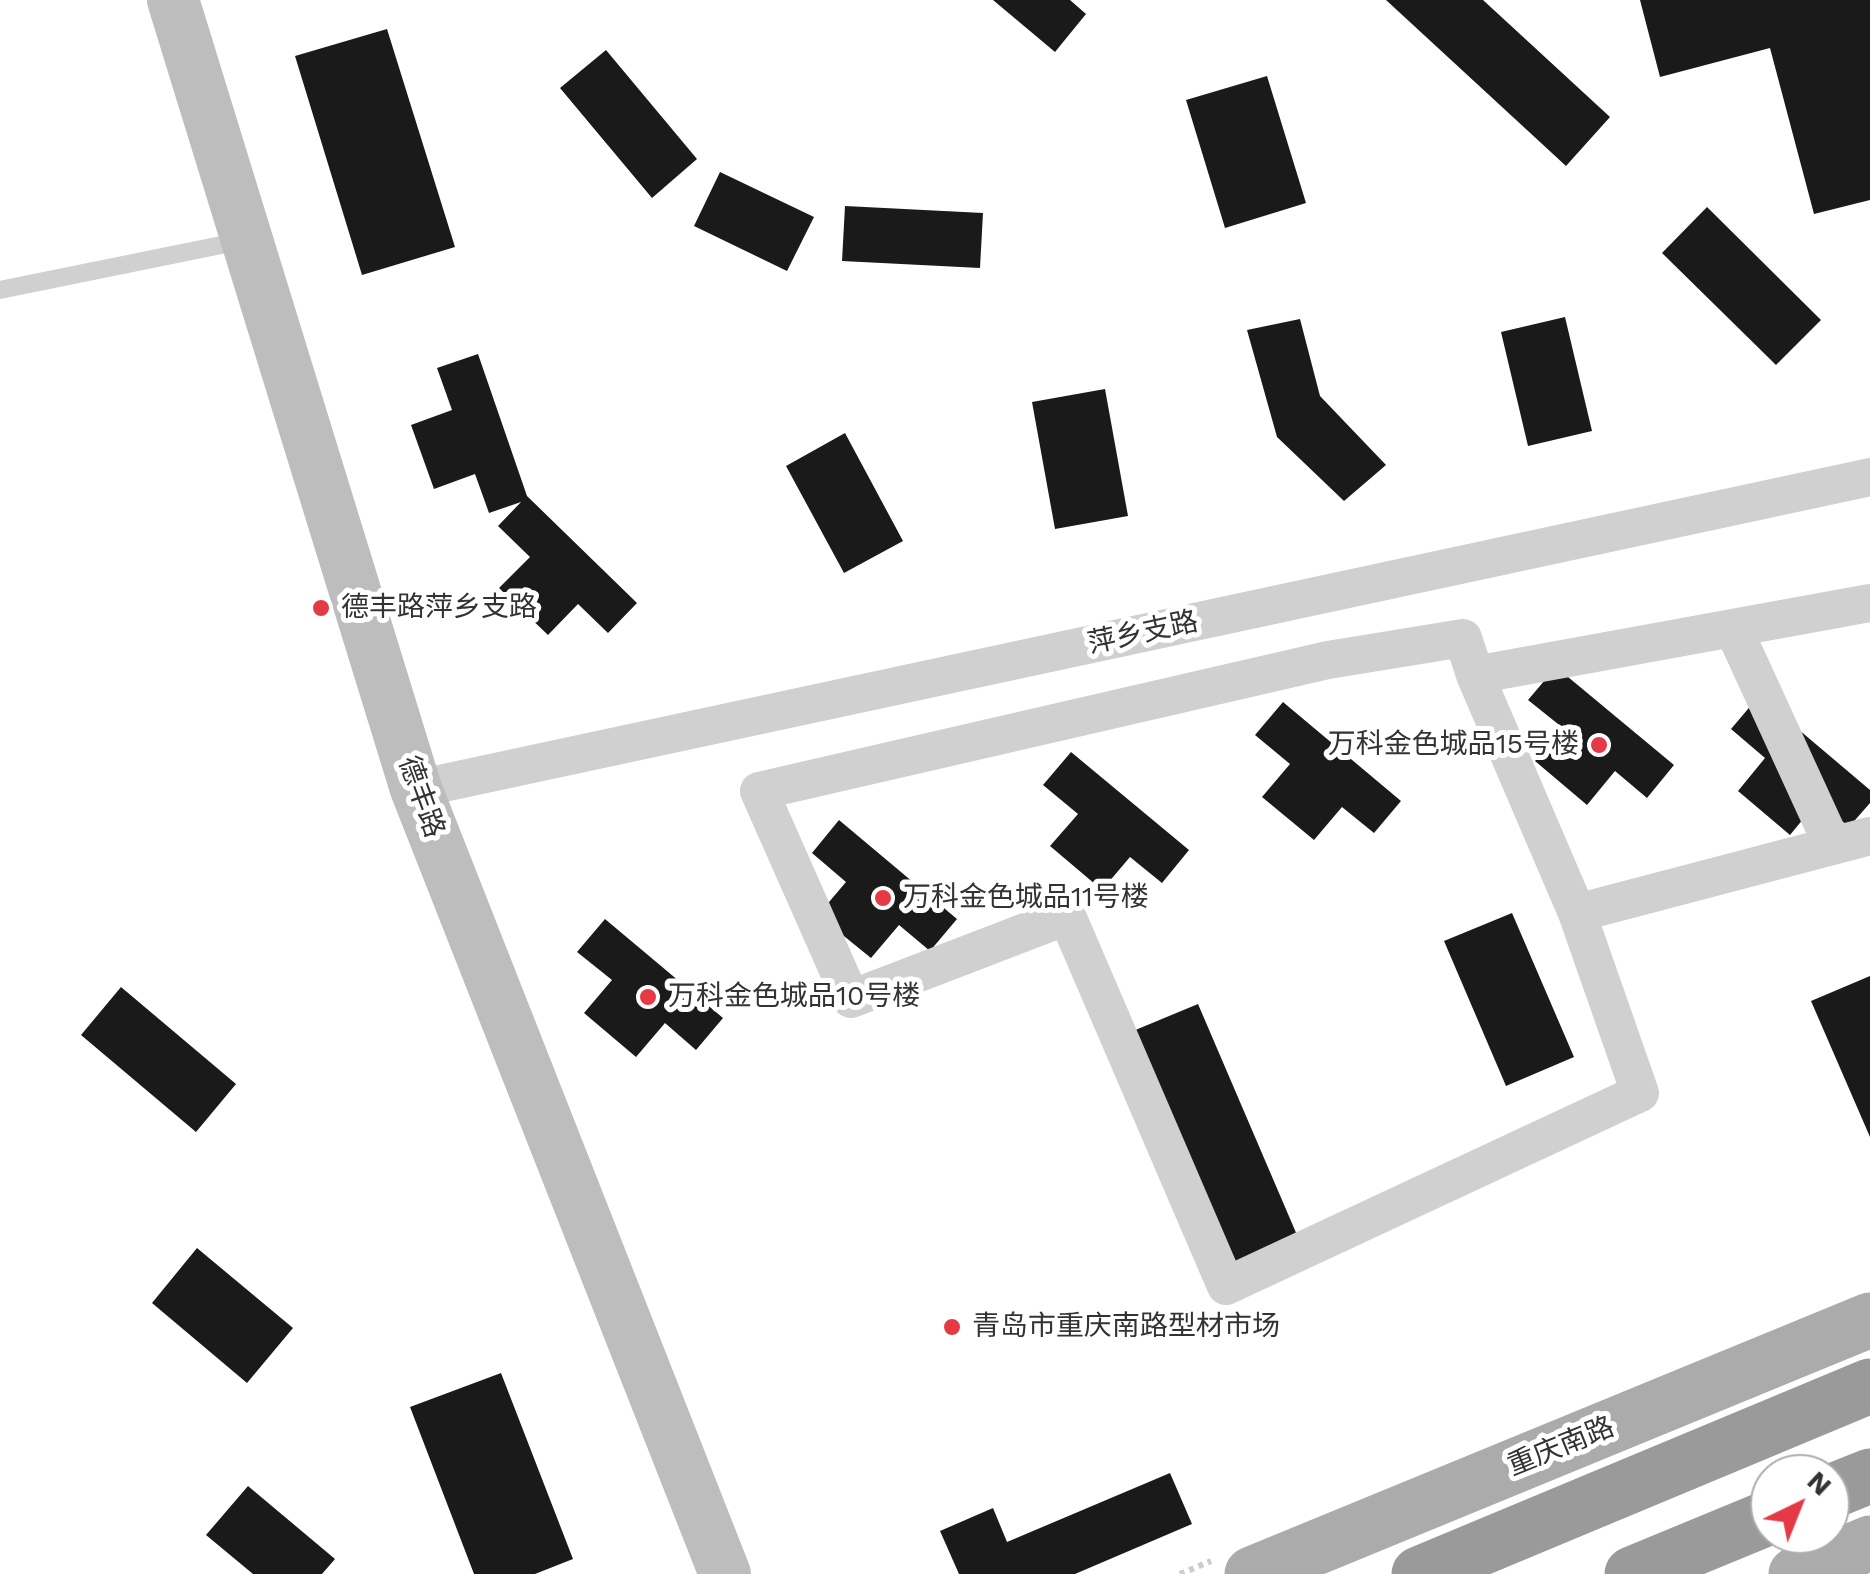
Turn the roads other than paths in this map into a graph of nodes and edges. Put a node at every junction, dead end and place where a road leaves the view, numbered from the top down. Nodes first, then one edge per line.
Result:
1 (173, 0) edge
2 (246, 240) junction
3 (0, 290) edge
4 (1870, 477) edge
5 (1302, 599) junction
6 (1870, 603) edge
7 (1262, 608) junction
8 (1733, 628) junction
9 (1328, 660) junction
10 (1285, 670) junction
11 (1476, 674) junction
12 (416, 790) junction
13 (1870, 836) edge
14 (1833, 846) junction
15 (1577, 913) junction
16 (1870, 1320) edge
17 (1870, 1386) edge
18 (1750, 1525) edge
19 (1870, 1543) edge
20 (725, 1574) edge
21 (1252, 1574) edge
22 (1419, 1574) edge
23 (1632, 1574) edge
24 (1796, 1574) edge

1 - 2 street, 德丰路
2 - 3 lane
2 - 12 street, 德丰路
4 - 5 street, 萍乡支路
5 - 7 street, 萍乡支路
5 - 9 street
6 - 8 street
7 - 10 street
7 - 12 street, 萍乡支路
8 - 11 street
8 - 14 street
9 - 10 street
9 - 11 street
10 - 15 street
11 - 15 street
12 - 20 street, 德丰路
13 - 14 street
14 - 15 street
16 - 21 main road, 重庆南路
17 - 22 highway
18 - 23 highway
19 - 24 main road

